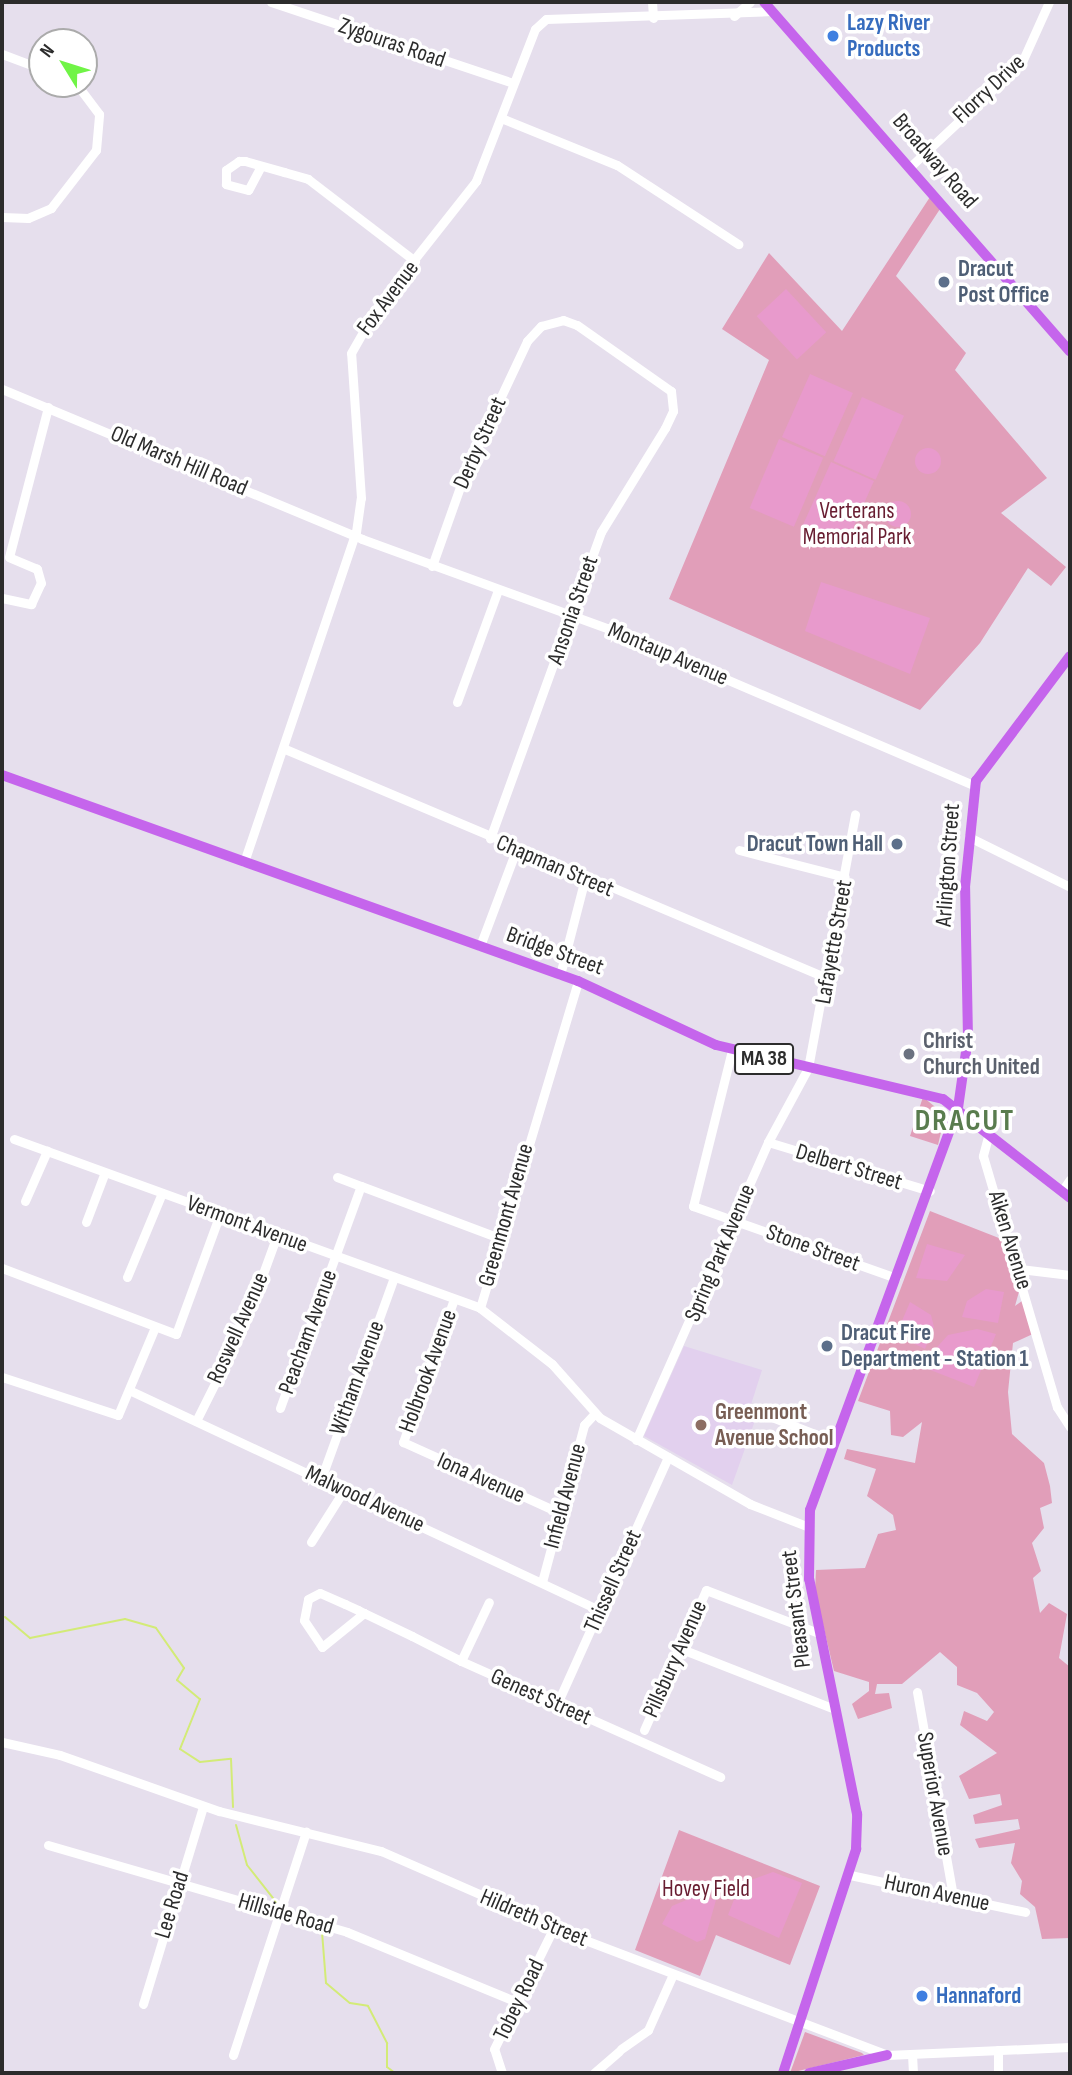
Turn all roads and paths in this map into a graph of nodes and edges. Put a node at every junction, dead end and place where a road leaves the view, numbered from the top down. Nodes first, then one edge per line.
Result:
1 (271, 2) edge
2 (652, 2) edge
3 (750, 2) edge
4 (764, 2) edge
5 (1049, 2) edge
6 (772, 11) junction
7 (733, 17) junction
8 (653, 18) junction
9 (2, 54) edge
10 (28, 64) edge
11 (513, 83) junction
12 (87, 98) edge
13 (501, 118) junction
14 (912, 165) junction
15 (261, 166) dead end
16 (2, 216) edge
17 (738, 244) dead end
18 (415, 261) junction
19 (1070, 351) edge
20 (2, 388) edge
21 (671, 391) joint
22 (48, 407) junction
23 (355, 536) junction
24 (432, 566) junction
25 (498, 590) junction
26 (2, 598) edge
27 (571, 615) junction
28 (1070, 656) edge
29 (457, 702) dead end
30 (285, 749) junction
31 (2, 775) edge
32 (975, 786) junction
33 (855, 814) dead end
34 (969, 837) junction
35 (490, 838) junction
36 (516, 850) junction
37 (739, 850) dead end
38 (244, 862) junction
39 (845, 877) junction
40 (585, 878) junction
41 (1070, 887) edge
42 (480, 946) junction
43 (560, 975) junction
44 (827, 978) junction
45 (578, 981) junction
46 (732, 1050) junction
47 (808, 1068) junction
48 (958, 1108) junction
49 (989, 1133) junction
50 (14, 1139) dead end
51 (768, 1142) junction
52 (47, 1151) junction
53 (105, 1172) junction
54 (337, 1177) dead end
55 (1070, 1179) edge
56 (361, 1186) junction
57 (930, 1191) junction
58 (162, 1193) junction
59 (1066, 1194) edge
60 (25, 1201) dead end
61 (220, 1214) junction
62 (734, 1220) junction
63 (86, 1222) dead end
64 (277, 1235) junction
65 (499, 1238) junction
66 (335, 1256) junction
67 (2, 1268) edge
68 (1020, 1269) junction
69 (1070, 1275) edge
70 (127, 1277) dead end
71 (394, 1277) junction
72 (897, 1278) junction
73 (454, 1299) junction
74 (480, 1308) junction
75 (155, 1327) junction
76 (2, 1377) edge
77 (129, 1390) junction
78 (280, 1408) dead end
79 (754, 1410) dead end
80 (595, 1413) junction
81 (196, 1421) junction
82 (1070, 1427) edge
83 (636, 1440) junction
84 (403, 1442) joint
85 (835, 1443) junction
86 (668, 1457) junction
87 (321, 1479) junction
88 (344, 1490) junction
89 (560, 1513) junction
90 (809, 1527) junction
91 (312, 1542) dead end
92 (542, 1582) junction
93 (489, 1602) dead end
94 (599, 1610) junction
95 (364, 1613) junction
96 (816, 1632) junction
97 (679, 1648) junction
98 (461, 1661) junction
99 (917, 1692) dead end
100 (557, 1704) junction
101 (832, 1708) junction
102 (644, 1730) dead end
103 (2, 1742) edge
104 (720, 1777) dead end
105 (203, 1806) junction
106 (306, 1832) junction
107 (48, 1845) dead end
108 (850, 1875) junction
109 (179, 1883) junction
110 (953, 1897) junction
111 (1025, 1912) dead end
112 (282, 1913) junction
113 (554, 1927) junction
114 (673, 1974) junction
115 (517, 2002) junction
116 (143, 2004) dead end
117 (801, 2027) junction
118 (1070, 2048) edge
119 (998, 2050) junction
120 (887, 2054) junction
121 (912, 2054) junction
122 (233, 2056) dead end
123 (502, 2073) edge
124 (594, 2073) edge
125 (783, 2073) edge
126 (809, 2073) edge
127 (913, 2073) edge
128 (998, 2073) edge

1 - 11 street, Zygouras Road
2 - 8 street
3 - 7 street
4 - 6 main road, Broadway Road
5 - 14 street, Florry Drive
6 - 7 street, Fox Avenue
6 - 14 main road, Broadway Road
7 - 8 street, Fox Avenue
8 - 11 street, Fox Avenue
9 - 10 street
11 - 13 street, Fox Avenue
12 - 16 street
13 - 17 street
13 - 18 street, Fox Avenue
14 - 19 main road, Broadway Road
15 - 18 street
18 - 23 street, Fox Avenue
20 - 22 street, Old Marsh Hill Road
21 - 24 street, Derby Street
21 - 27 street, Ansonia Street
22 - 23 street, Old Marsh Hill Road
22 - 26 street
23 - 24 street, Montaup Avenue
23 - 30 street, Fox Avenue
24 - 25 street, Montaup Avenue
25 - 27 street, Montaup Avenue
25 - 29 street
27 - 32 street, Montaup Avenue
27 - 35 street, Ansonia Street
28 - 32 main road, Arlington Street
30 - 35 street, Chapman Street
30 - 38 street, Fox Avenue
31 - 38 main road, Bridge Street / MA 38
32 - 34 main road, Arlington Street
33 - 39 street, Lafayette Street
34 - 41 street
34 - 48 main road, Arlington Street
35 - 36 street, Chapman Street
36 - 40 street, Chapman Street
36 - 42 street
37 - 39 street
38 - 42 main road, Bridge Street / MA 38
39 - 44 street, Lafayette Street
40 - 43 street
40 - 44 street, Chapman Street
42 - 43 main road, Bridge Street / MA 38
43 - 45 main road, Bridge Street / MA 38
44 - 47 street, Lafayette Street
45 - 46 main road, Bridge Street / MA 38
45 - 65 street, Greenmont Avenue
46 - 47 main road, Bridge Street / MA 38
46 - 62 street, Stone Street
47 - 48 main road, Bridge Street / MA 38
47 - 51 street, Spring Park Avenue
48 - 49 main road, Bridge Street / MA 38
48 - 57 main road, Pleasant Street
49 - 59 main road, Bridge Street / MA 38
49 - 68 street, Aiken Avenue
50 - 52 street, Vermont Avenue
51 - 57 street, Delbert Street
51 - 62 street, Spring Park Avenue
52 - 53 street, Vermont Avenue
52 - 60 street
53 - 58 street, Vermont Avenue
53 - 63 street
54 - 56 street
55 - 59 street
56 - 65 street
56 - 66 street, Peacham Avenue
57 - 72 main road, Pleasant Street
58 - 61 street, Vermont Avenue
58 - 70 street
61 - 64 street, Vermont Avenue
61 - 75 street
62 - 72 street, Stone Street
62 - 83 street, Spring Park Avenue
64 - 66 street, Vermont Avenue
64 - 81 street, Roswell Avenue
65 - 74 street, Greenmont Avenue
66 - 71 street, Vermont Avenue
66 - 78 street, Peacham Avenue
67 - 75 street
68 - 69 street
68 - 82 street, Aiken Avenue
71 - 73 street, Vermont Avenue
71 - 87 street, Witham Avenue
72 - 85 main road, Pleasant Street
73 - 74 street, Vermont Avenue
73 - 84 street, Holbrook Avenue
74 - 80 street, Greenmont Avenue
75 - 77 street
76 - 77 street
77 - 81 street, Malwood Avenue
79 - 85 street
80 - 83 street, Greenmont Avenue
80 - 89 street, Infield Avenue
81 - 87 street, Malwood Avenue
83 - 86 street, Greenmont Avenue
84 - 89 street, Iona Avenue
85 - 90 main road, Pleasant Street
86 - 90 street, Greenmont Avenue
86 - 94 street, Thissell Street
87 - 88 street, Malwood Avenue
88 - 91 street
88 - 92 street, Malwood Avenue
89 - 92 street, Infield Avenue
90 - 96 main road, Pleasant Street
92 - 94 street, Malwood Avenue
93 - 98 street
94 - 100 street, Thissell Street
95 - 95 street, Genest Street
95 - 98 street, Genest Street
96 - 97 street, Pillsbury Avenue
96 - 101 main road, Pleasant Street
97 - 101 street
97 - 102 street, Pillsbury Avenue
98 - 100 street, Genest Street
99 - 110 street, Superior Avenue
100 - 104 street, Genest Street
101 - 108 main road, Pleasant Street
103 - 105 street, Hildreth Street
105 - 106 street, Hildreth Street
105 - 109 street, Lee Road
106 - 112 street
106 - 113 street, Hildreth Street
107 - 109 street, Hillside Road
108 - 110 street, Huron Avenue
108 - 117 main road, Pleasant Street
109 - 112 street, Hillside Road
109 - 116 street, Lee Road
110 - 111 street, Huron Avenue
112 - 115 street, Hillside Road
112 - 122 street
113 - 114 street, Hildreth Street
113 - 115 street, Tobey Road
114 - 117 street, Hildreth Street
114 - 124 street
115 - 123 street, Tobey Road
117 - 120 street, Hildreth Street
117 - 125 main road, Pleasant Street
118 - 119 street, Hildreth Street
119 - 121 street, Hildreth Street
119 - 128 street
120 - 121 street, Hildreth Street
120 - 126 main road
121 - 127 street

